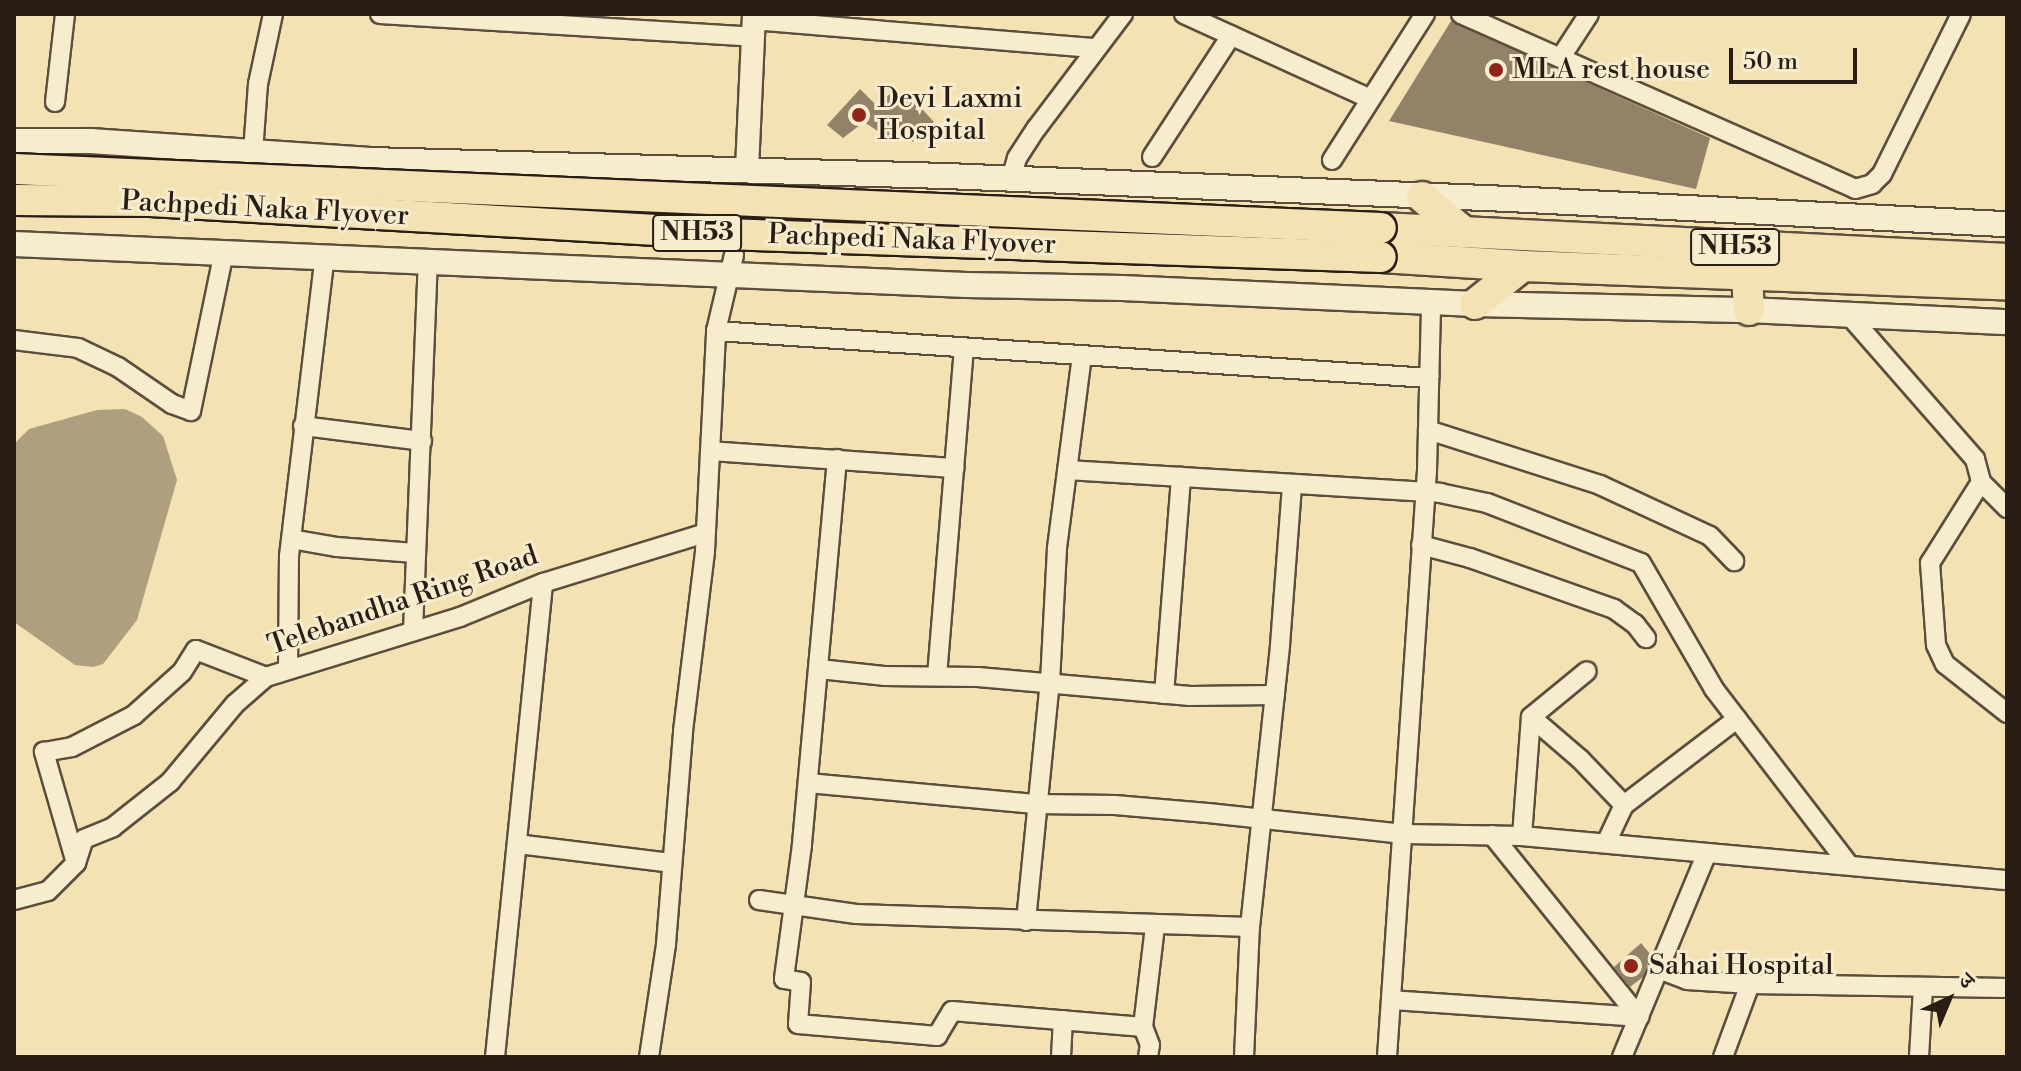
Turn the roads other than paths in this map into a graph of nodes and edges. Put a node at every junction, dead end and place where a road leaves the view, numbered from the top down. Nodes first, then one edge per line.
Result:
1 (65, 14) edge
2 (273, 14) edge
3 (380, 14) edge
4 (1123, 14) edge
5 (1184, 14) edge
6 (1425, 14) edge
7 (1461, 14) edge
8 (1589, 14) edge
9 (1954, 17) edge
10 (600, 21) edge
11 (753, 24) edge
12 (1231, 36) junction
13 (1096, 48) junction
14 (1561, 57) junction
15 (1368, 98) junction
16 (55, 102) dead end
17 (14, 141) edge
18 (253, 152) junction
19 (1152, 157) dead end
20 (1332, 160) dead end
21 (14, 169) edge
22 (746, 176) junction
23 (1011, 179) junction
24 (1422, 197) junction
25 (14, 200) edge
26 (2007, 224) edge
27 (1464, 232) junction
28 (1381, 243) junction
29 (14, 244) edge
30 (224, 252) junction
31 (325, 256) junction
32 (2007, 259) edge
33 (428, 261) junction
34 (732, 264) junction
35 (1523, 266) junction
36 (1747, 274) junction
37 (2007, 285) edge
38 (1431, 302) junction
39 (1475, 304) junction
40 (1749, 310) junction
41 (1848, 314) junction
42 (2007, 322) edge
43 (716, 331) junction
44 (14, 340) edge
45 (964, 348) junction
46 (1082, 356) junction
47 (1429, 378) junction
48 (303, 426) junction
49 (1428, 430) junction
50 (422, 441) junction
51 (710, 451) junction
52 (837, 459) junction
53 (954, 468) junction
54 (1067, 470) junction
55 (1181, 477) junction
56 (1981, 482) junction
57 (1292, 484) junction
58 (1425, 493) junction
59 (2007, 508) edge
60 (706, 533) junction
61 (291, 539) junction
62 (1421, 545) junction
63 (415, 553) junction
64 (1734, 561) dead end
65 (543, 583) junction
66 (413, 631) junction
67 (1646, 638) dead end
68 (288, 669) junction
69 (819, 669) junction
70 (1587, 671) dead end
71 (937, 676) junction
72 (266, 677) junction
73 (1050, 682) junction
74 (1164, 694) junction
75 (1275, 695) junction
76 (2007, 713) edge
77 (1531, 717) junction
78 (1737, 719) junction
79 (808, 783) junction
80 (1035, 804) junction
81 (1624, 805) junction
82 (1263, 819) junction
83 (1404, 834) junction
84 (1492, 835) junction
85 (1522, 836) junction
86 (1606, 843) junction
87 (517, 844) junction
88 (1707, 853) junction
89 (76, 863) junction
90 (672, 863) junction
91 (1849, 865) junction
92 (2007, 880) edge
93 (14, 900) edge
94 (759, 900) dead end
95 (794, 905) junction
96 (1026, 921) junction
97 (1155, 926) junction
98 (1250, 927) junction
99 (1659, 969) junction
100 (1750, 984) junction
101 (1923, 987) junction
102 (2007, 988) edge
103 (1391, 1000) junction
104 (1639, 1017) junction
105 (1063, 1020) junction
106 (1143, 1027) junction
107 (495, 1057) edge
108 (649, 1057) edge
109 (1061, 1057) edge
110 (1148, 1057) edge
111 (1244, 1057) edge
112 (1387, 1057) edge
113 (1622, 1057) edge
114 (1723, 1057) edge
115 (1919, 1057) edge

1 - 16 street
2 - 18 street
3 - 10 street
4 - 13 street
5 - 12 street
6 - 15 street
7 - 14 street
8 - 14 street
9 - 14 street
10 - 11 street
11 - 13 street
11 - 22 street
12 - 15 street
12 - 19 street
13 - 23 street
15 - 20 street
17 - 18 main road
18 - 22 main road
21 - 28 highway, Pachpedi Naka Flyover / NH53, bridge
22 - 23 main road
23 - 24 main road
24 - 26 main road
24 - 27 highway
25 - 28 highway, Pachpedi Naka Flyover / NH53, bridge
27 - 28 highway, Pachpedi Naka Flyover / NH53
27 - 32 highway, NH53
28 - 35 highway, Pachpedi Naka Flyover / NH53
29 - 30 main road
30 - 31 main road
30 - 44 street
31 - 33 main road
31 - 48 street
33 - 34 main road
33 - 50 street
34 - 38 main road
34 - 43 street
35 - 36 highway, NH53
35 - 39 highway
36 - 37 highway, NH53
36 - 40 highway
38 - 39 main road
38 - 47 street
39 - 40 main road
40 - 41 main road
41 - 42 main road
41 - 56 street
43 - 45 street
43 - 51 street
45 - 46 street
45 - 53 street
46 - 47 street
46 - 54 street
47 - 49 street
48 - 50 street
48 - 61 street
49 - 58 street
49 - 64 street
50 - 63 street
51 - 52 street
51 - 60 street
52 - 53 street
52 - 69 street
53 - 71 street
54 - 55 street
54 - 73 street
55 - 57 street
55 - 74 street
56 - 59 street
56 - 76 street
57 - 58 street
57 - 75 street
58 - 62 street
58 - 78 street
60 - 65 street, Telebandha Ring Road
60 - 90 street
61 - 63 street
61 - 68 street
62 - 67 street
62 - 83 street
63 - 66 street
65 - 66 street, Telebandha Ring Road
65 - 87 street
66 - 68 street, Telebandha Ring Road
68 - 72 street, Telebandha Ring Road
69 - 71 street
69 - 79 street
70 - 77 street
71 - 73 street
72 - 89 street, Telebandha Ring Road
72 - 89 street
73 - 74 street
73 - 80 street
74 - 75 street
75 - 82 street
77 - 81 street
77 - 85 street
78 - 81 street
78 - 91 street
79 - 80 street
79 - 95 street
80 - 82 street
80 - 96 street
81 - 86 street
82 - 83 street
82 - 98 street
83 - 84 street
83 - 103 street
84 - 85 street
84 - 104 street
85 - 86 street
86 - 88 street
87 - 90 street
87 - 107 street
88 - 91 street
88 - 99 street
89 - 93 street, Telebandha Ring Road
90 - 108 street
91 - 92 street
94 - 95 street
95 - 96 street
95 - 105 street
96 - 97 street
97 - 98 street
97 - 106 street
98 - 111 street
99 - 100 street
99 - 104 street
100 - 101 street
100 - 114 street
101 - 102 street
101 - 115 street
103 - 104 street
103 - 112 street
104 - 113 street
105 - 106 street
105 - 109 street
106 - 110 street

